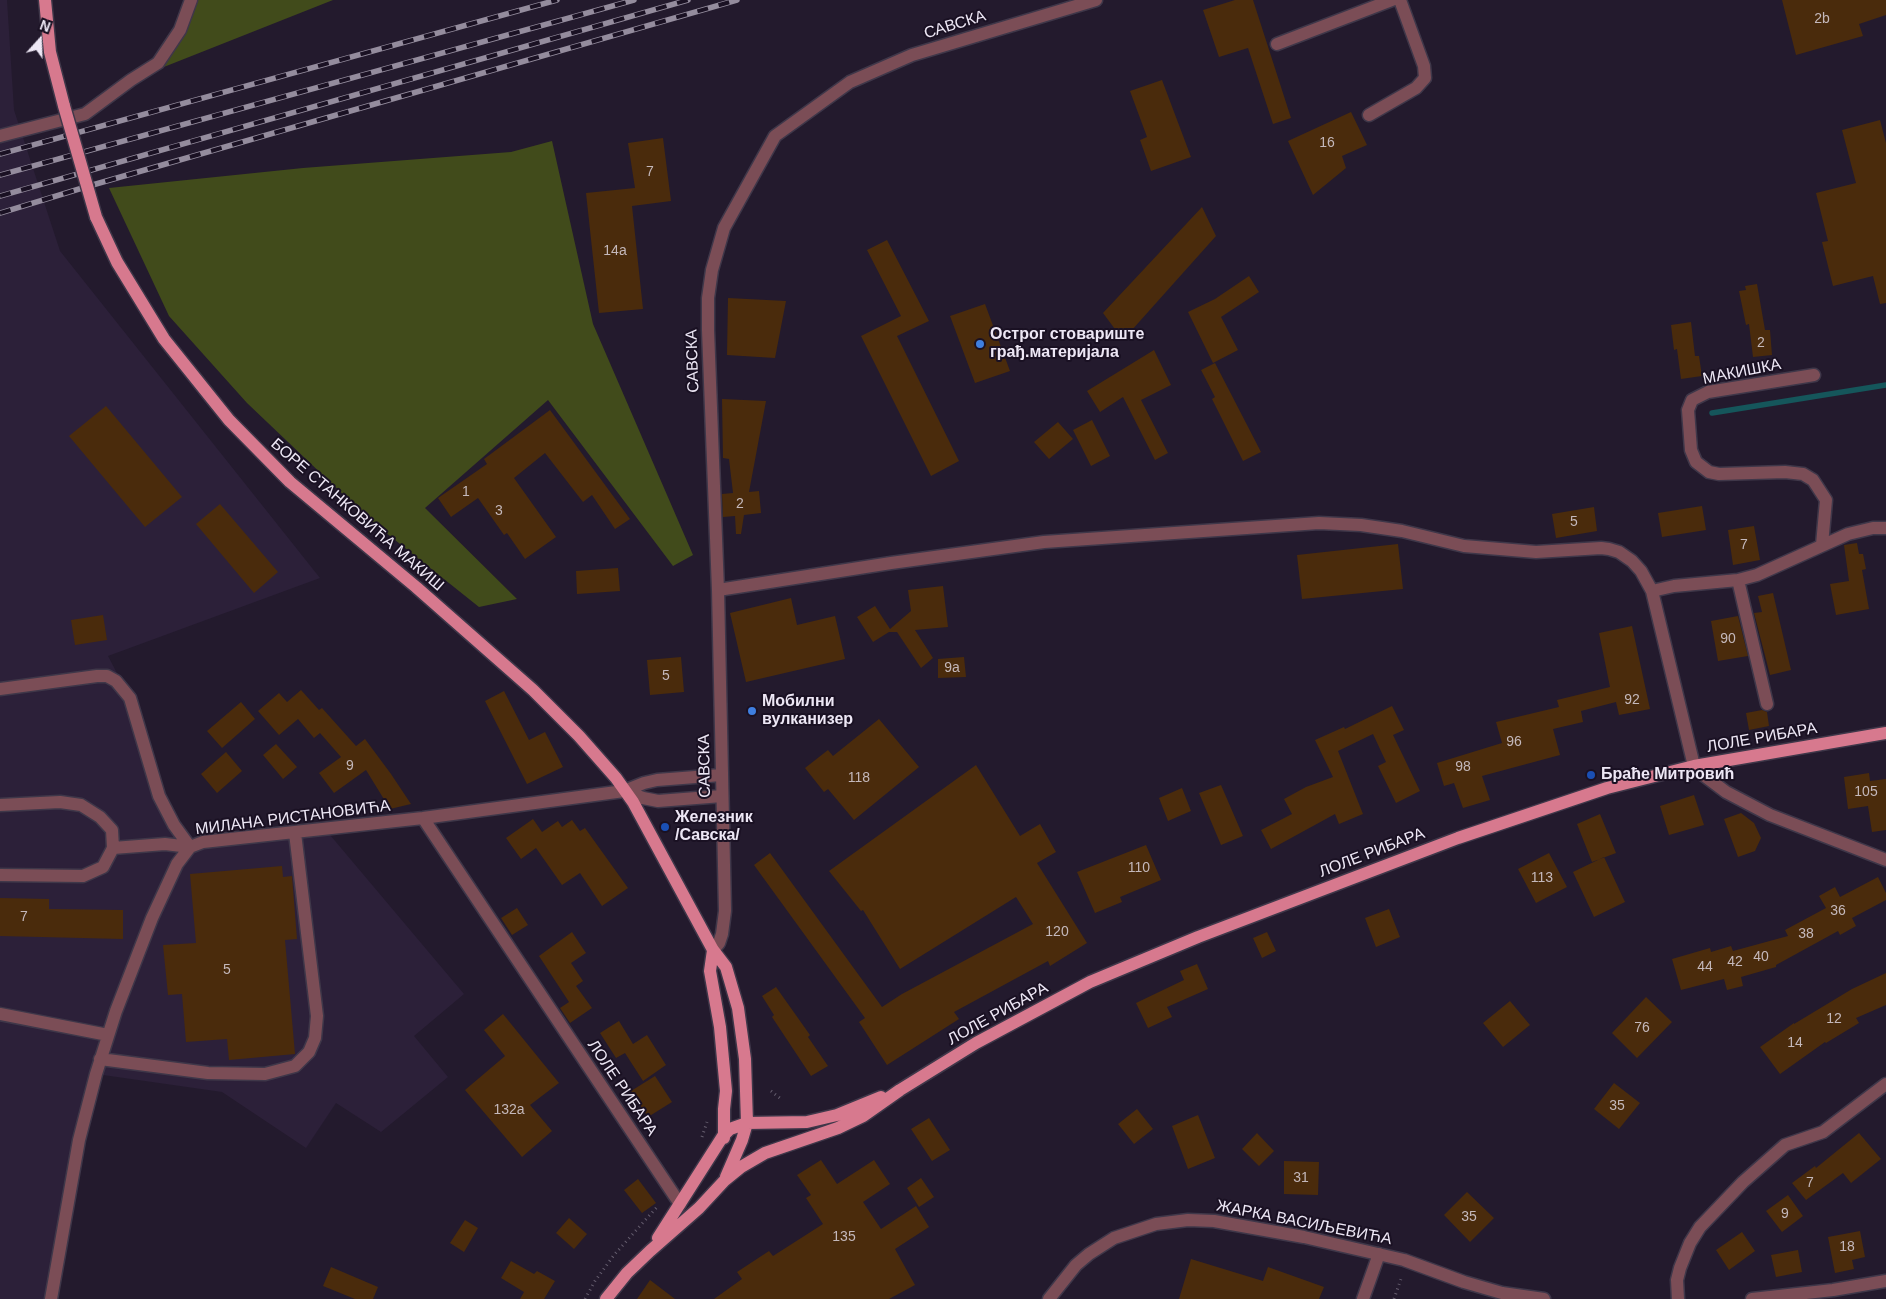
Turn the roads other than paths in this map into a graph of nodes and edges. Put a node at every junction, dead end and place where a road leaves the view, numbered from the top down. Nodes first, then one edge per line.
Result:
1 (45, 0) edge
2 (191, 0) edge
3 (1096, 0) edge
4 (1392, 0) edge
5 (1400, 0) edge
6 (1277, 44) dead end
7 (1369, 115) dead end
8 (0, 136) edge
9 (1814, 375) dead end
10 (1886, 528) edge
11 (1822, 545) junction
12 (1738, 580) junction
13 (718, 590) junction
14 (1652, 591) junction
15 (0, 689) edge
16 (1767, 704) dead end
17 (1886, 733) edge
18 (1694, 766) junction
19 (721, 775) junction
20 (624, 791) junction
21 (722, 796) junction
22 (0, 805) edge
23 (424, 818) junction
24 (295, 833) junction
25 (190, 847) junction
26 (113, 848) junction
27 (1886, 860) edge
28 (0, 875) edge
29 (713, 950) junction
30 (0, 1014) edge
31 (108, 1035) junction
32 (100, 1060) junction
33 (1886, 1084) edge
34 (900, 1090) junction
35 (747, 1123) junction
36 (723, 1136) junction
37 (737, 1151) junction
38 (761, 1155) junction
39 (725, 1180) junction
40 (680, 1204) junction
41 (650, 1251) junction
42 (1379, 1254) junction
43 (1886, 1281) edge
44 (51, 1299) edge
45 (606, 1299) edge
46 (1049, 1299) edge
47 (1363, 1299) edge
48 (1544, 1299) edge
49 (1678, 1299) edge
50 (1752, 1299) edge

1 - 20 main road, БОРЕ СТАНКОВИЋА МАКИШ, bridge
2 - 8 street
3 - 13 street, САВСКА
4 - 6 street
5 - 7 street
9 - 11 street, МАКИШКА
10 - 11 street
11 - 12 street
12 - 14 street
12 - 16 street
13 - 14 street
13 - 19 street, САВСКА
14 - 18 street
15 - 25 street
17 - 18 main road, ЛОЛЕ РИБАРА
18 - 27 street
18 - 34 main road, ЛОЛЕ РИБАРА
19 - 20 street, МИЛАНА РИСТАНОВИЋА
19 - 21 street, САВСКА
20 - 21 street, МИЛАНА РИСТАНОВИЋА
20 - 23 street, МИЛАНА РИСТАНОВИЋА
20 - 29 main road, БОРЕ СТАНКОВИЋА МАКИШ
21 - 29 street, САВСКА
22 - 26 street
23 - 24 street, МИЛАНА РИСТАНОВИЋА
23 - 40 street, ЛОЛЕ РИБАРА
24 - 25 street, МИЛАНА РИСТАНОВИЋА
24 - 32 street
25 - 26 street, МИЛАНА РИСТАНОВИЋА
25 - 31 street
26 - 28 street
29 - 35 main road
29 - 36 main road, САВСКА
30 - 31 street
31 - 32 street
32 - 44 street
33 - 49 street
34 - 35 main road, ЛОЛЕ РИБАРА
34 - 38 main road, ЛОЛЕ РИБАРА
35 - 36 main road, ЛОЛЕ РИБАРА
35 - 37 main road
36 - 37 main road
36 - 40 main road, ЛОЛЕ РИБАРА
37 - 38 main road
37 - 39 main road
38 - 39 main road, ЛОЛЕ РИБАРА
39 - 41 main road, ЛОЛЕ РИБАРА
40 - 41 main road, ЛОЛЕ РИБАРА
41 - 45 main road, ЛОЛЕ РИБАРА
42 - 46 street, ЖАРКА ВАСИЉЕВИЋА
42 - 47 street
42 - 48 street, ЖАРКА ВАСИЉЕВИЋА
43 - 50 street

